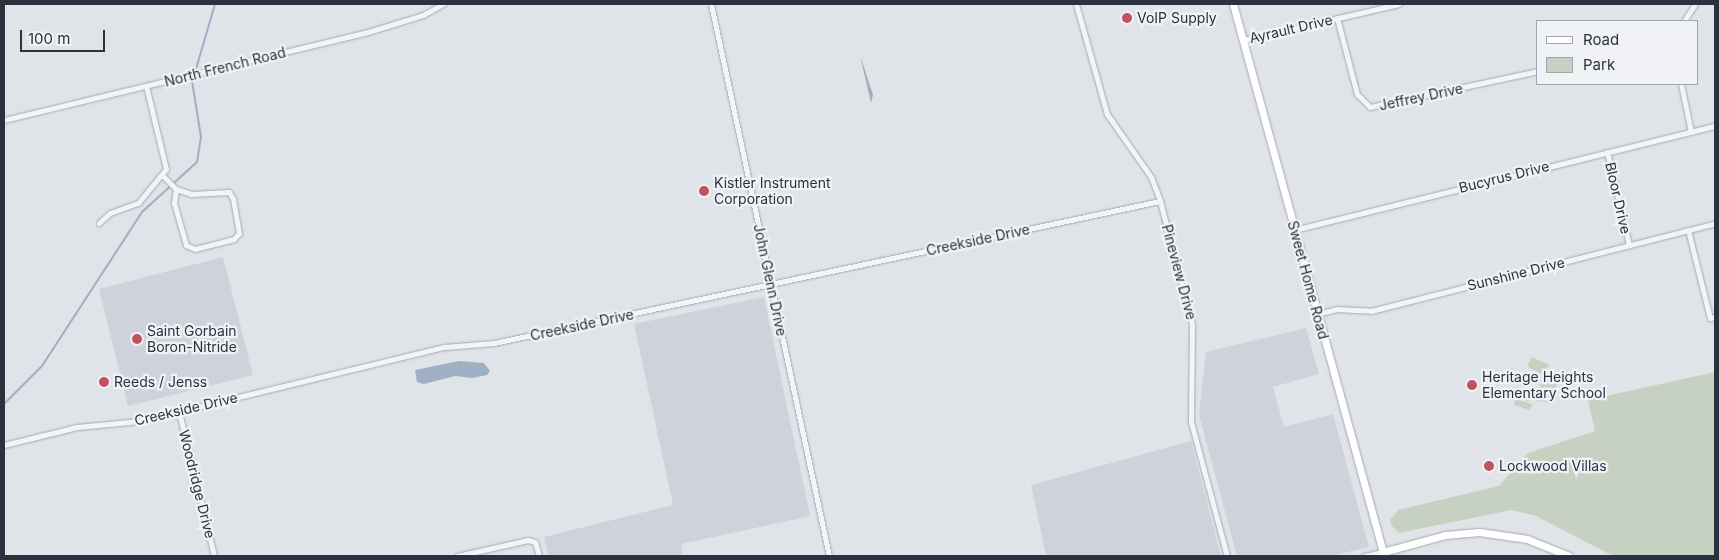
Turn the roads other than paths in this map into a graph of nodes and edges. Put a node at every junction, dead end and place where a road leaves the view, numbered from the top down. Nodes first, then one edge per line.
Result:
1 (443, 4) edge
2 (710, 4) edge
3 (1076, 4) edge
4 (1233, 4) edge
5 (1399, 4) edge
6 (1695, 4) edge
7 (1337, 18) junction
8 (1685, 20) edge
9 (1243, 40) junction
10 (1536, 71) edge
11 (1681, 85) edge
12 (146, 86) junction
13 (4, 120) edge
14 (1715, 126) edge
15 (1691, 132) junction
16 (1606, 152) junction
17 (163, 176) junction
18 (176, 189) junction
19 (1160, 201) junction
20 (99, 223) dead end
21 (1715, 223) edge
22 (1294, 230) junction
23 (1688, 230) junction
24 (1629, 245) junction
25 (770, 284) junction
26 (1317, 314) junction
27 (1715, 317) edge
28 (179, 412) junction
29 (4, 445) edge
30 (1383, 554) edge
31 (214, 556) edge
32 (457, 556) edge
33 (539, 556) edge
34 (829, 556) edge
35 (1227, 556) edge
36 (1364, 556) edge
37 (1569, 556) edge

1 - 12 street, North French Road
2 - 25 street, John Glenn Drive
3 - 19 street, Pineview Drive
4 - 9 main road, Sweet Home Road
5 - 7 street, Ayrault Drive
6 - 8 street
7 - 9 street, Ayrault Drive
7 - 10 street, Jeffrey Drive
9 - 22 main road, Sweet Home Road
11 - 15 street
12 - 13 street, North French Road
12 - 17 street
14 - 15 street, Bucyrus Drive
15 - 16 street, Bucyrus Drive
16 - 22 street, Bucyrus Drive
16 - 24 street, Bloor Drive
17 - 18 street
17 - 20 street
18 - 18 street
19 - 25 street, Creekside Drive
19 - 35 street, Pineview Drive
21 - 23 street, Sunshine Drive
22 - 26 main road, Sweet Home Road
23 - 24 street, Sunshine Drive
23 - 27 street
24 - 26 street, Sunshine Drive
25 - 28 street, Creekside Drive
25 - 34 street, John Glenn Drive
26 - 30 main road, Sweet Home Road
28 - 29 street, Creekside Drive
28 - 31 street, Woodridge Drive
30 - 36 street
30 - 37 main road
32 - 33 street

